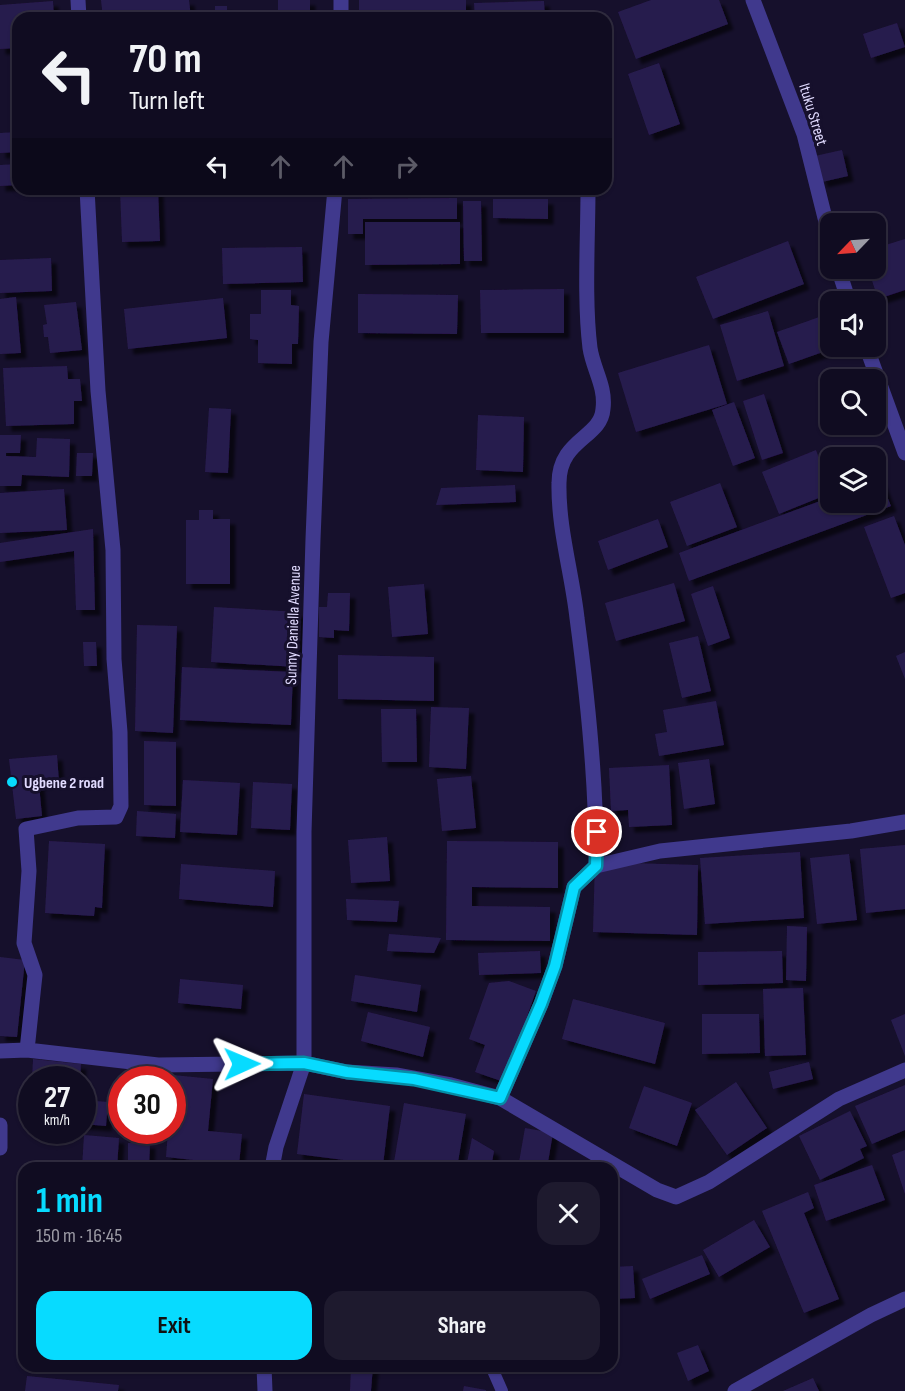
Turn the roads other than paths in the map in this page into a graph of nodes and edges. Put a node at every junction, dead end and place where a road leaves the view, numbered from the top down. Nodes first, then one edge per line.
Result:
1 (753, 0) edge
2 (87, 195) edge
3 (333, 195) edge
4 (588, 195) edge
5 (824, 213) edge
6 (870, 357) edge
7 (905, 453) edge
8 (905, 822) edge
9 (596, 866) junction
10 (27, 1050) junction
11 (0, 1051) edge
12 (304, 1063) junction
13 (905, 1070) edge
14 (500, 1098) junction
15 (0, 1125) edge
16 (0, 1148) edge
17 (273, 1162) edge
18 (609, 1162) edge
19 (618, 1167) edge
20 (905, 1299) edge
21 (264, 1372) edge
22 (494, 1372) edge
23 (265, 1391) edge
24 (502, 1391) edge
25 (735, 1391) edge

1 - 5 street, Ituku Street
2 - 10 street
3 - 12 street, Sunny Daniella Avenue
4 - 9 street
6 - 7 street
8 - 9 street
9 - 14 street
10 - 11 street
10 - 12 street
12 - 14 street
12 - 17 street, Sunny Daniella Avenue
13 - 19 street
14 - 18 street
15 - 16 street
20 - 25 street
21 - 23 street
22 - 24 lane

